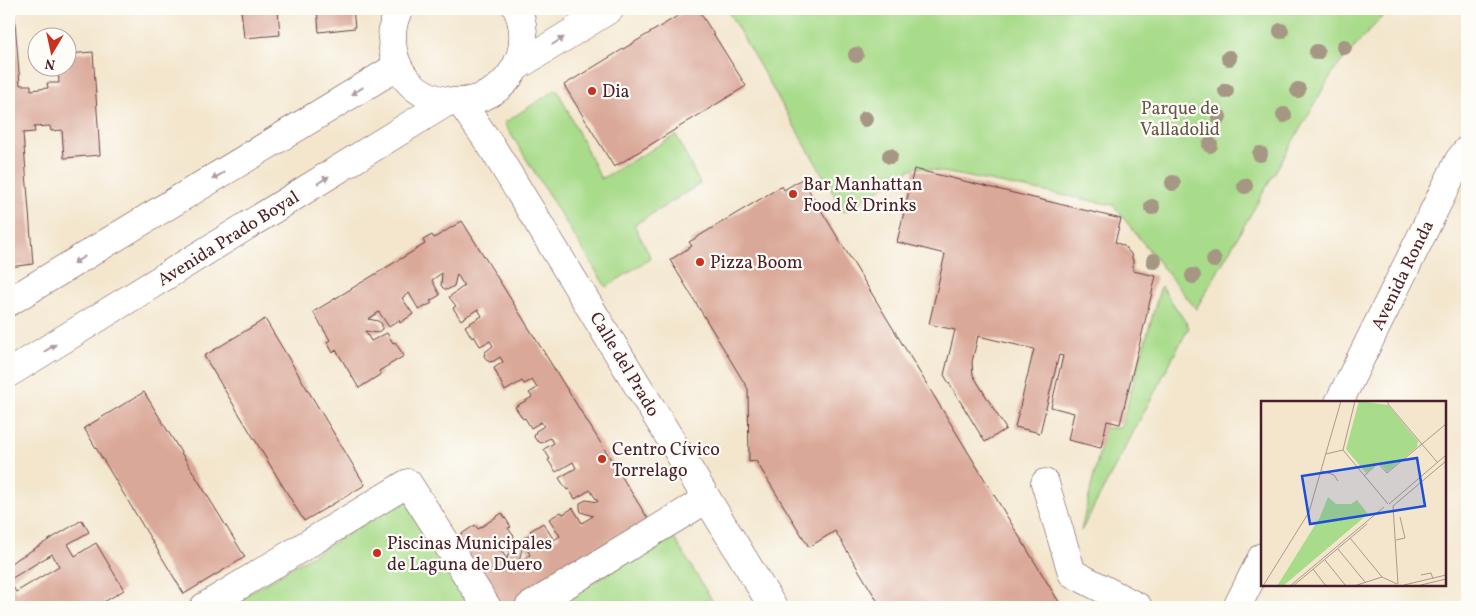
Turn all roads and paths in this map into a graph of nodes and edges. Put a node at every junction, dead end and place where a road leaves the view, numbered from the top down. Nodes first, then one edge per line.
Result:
1 (398, 9) edge
2 (516, 9) edge
3 (610, 9) edge
4 (398, 66) junction
5 (516, 67) junction
6 (492, 93) junction
7 (454, 102) junction
8 (492, 147) junction
9 (1467, 150) edge
10 (9, 302) edge
11 (9, 373) edge
12 (1339, 401) edge
13 (1045, 483) dead end
14 (707, 499) junction
15 (1261, 559) edge
16 (204, 607) edge
17 (487, 607) edge
18 (529, 607) edge
19 (773, 607) edge
20 (1138, 607) edge
21 (1237, 607) edge

1 - 4 street
2 - 5 street
5 -> 3 street
4 - 7 street
4 -> 10 street
5 - 6 street
6 - 7 street, Avenida Prado Boyal
6 - 8 street
7 - 8 street, Calle del Prado
11 -> 7 street, Avenida Prado Boyal
8 - 14 street, Calle del Prado
9 - 12 street, Avenida Ronda
13 - 20 street
14 - 18 street
14 - 19 street, Calle del Prado
15 - 21 street
16 - 17 street

